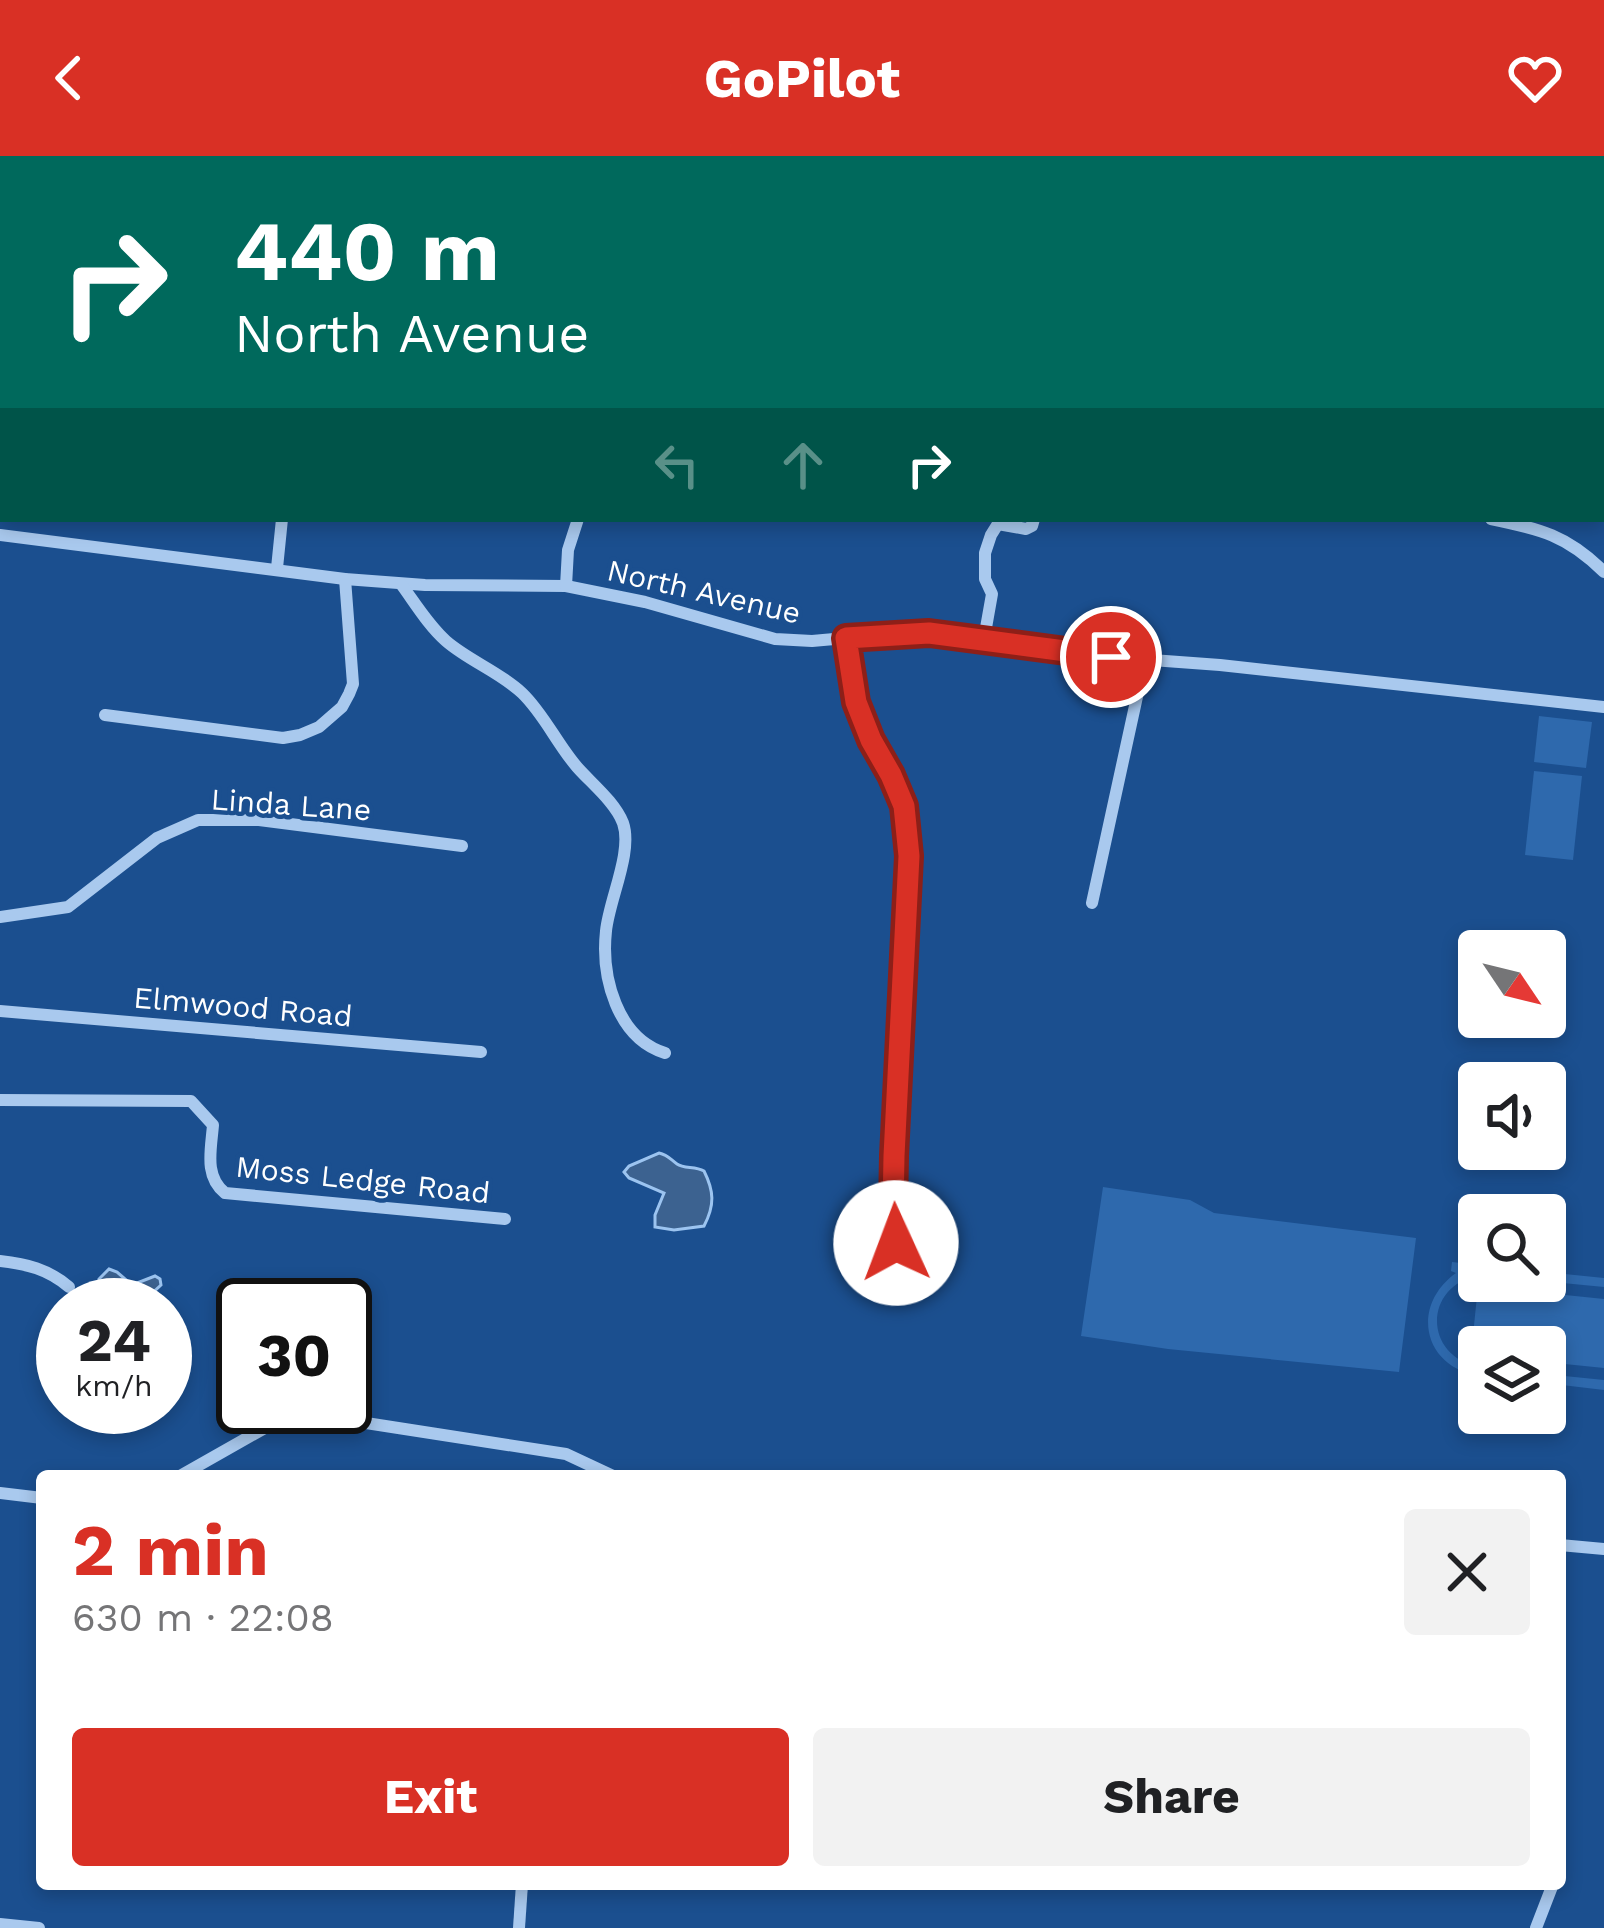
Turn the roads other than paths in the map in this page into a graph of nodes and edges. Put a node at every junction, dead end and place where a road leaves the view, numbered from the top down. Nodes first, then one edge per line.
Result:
1 (282, 522) edge
2 (577, 522) edge
3 (999, 522) edge
4 (1003, 522) edge
5 (1033, 522) edge
6 (1548, 525) edge
7 (3, 537) edge
8 (277, 568) junction
9 (1604, 572) edge
10 (345, 579) junction
11 (401, 584) junction
12 (566, 586) junction
13 (846, 638) junction
14 (984, 639) junction
15 (1145, 660) junction
16 (1604, 706) edge
17 (105, 715) dead end
18 (462, 845) dead end
19 (1092, 903) dead end
20 (0, 917) edge
21 (0, 1011) edge
22 (481, 1052) dead end
23 (665, 1053) dead end
24 (0, 1100) edge
25 (505, 1219) dead end
26 (896, 1243) dead end
27 (0, 1261) edge
28 (58, 1278) edge
29 (191, 1470) edge
30 (600, 1470) edge
31 (0, 1493) edge
32 (36, 1497) edge
33 (1566, 1546) edge
34 (1604, 1549) edge
35 (522, 1890) edge
36 (1551, 1890) edge
37 (0, 1924) edge
38 (39, 1928) edge
39 (519, 1928) edge
40 (1536, 1928) edge

1 - 8 street
2 - 12 street
3 - 14 street
4 - 5 street
6 - 9 street
7 - 8 street, North Avenue
8 - 10 street, North Avenue
10 - 11 street, North Avenue
10 - 17 street
11 - 12 street, North Avenue
11 - 23 street
12 - 13 street, North Avenue
13 - 14 street, North Avenue
13 - 26 street
14 - 15 street, North Avenue
15 - 16 street, North Avenue
15 - 19 street
18 - 20 street, Linda Lane
21 - 22 street, Elmwood Road
24 - 25 street, Moss Ledge Road
27 - 28 street
29 - 30 street
31 - 32 street
33 - 34 street
35 - 39 street
36 - 40 street
37 - 38 street

